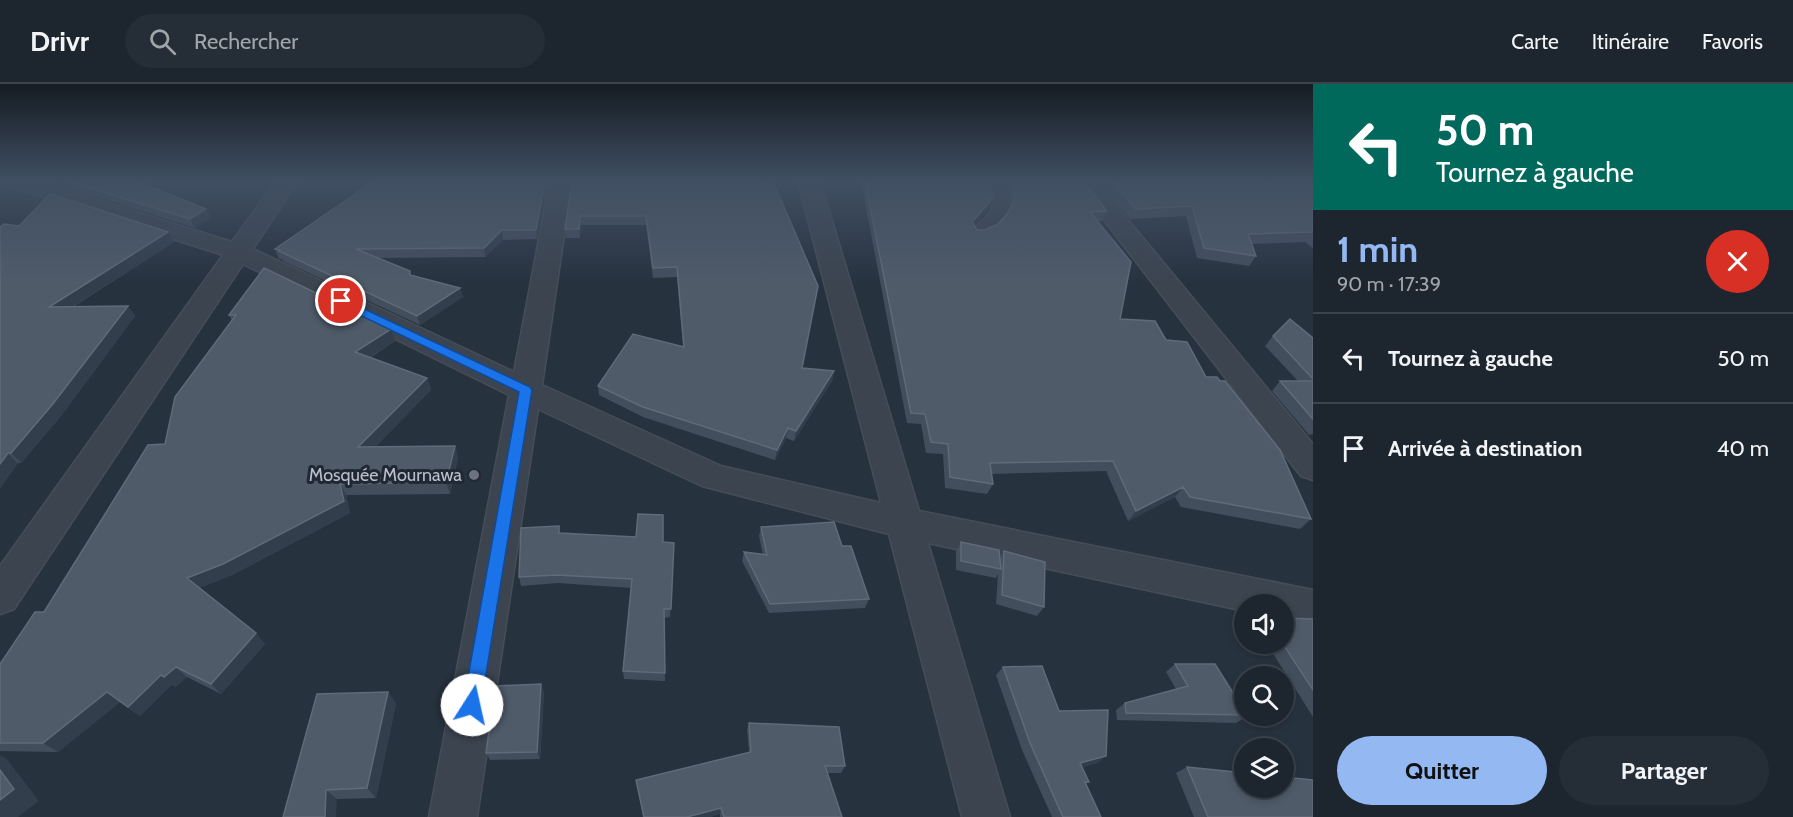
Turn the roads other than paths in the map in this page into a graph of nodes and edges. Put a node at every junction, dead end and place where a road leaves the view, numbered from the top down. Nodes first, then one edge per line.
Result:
1 (118, 215) edge
2 (263, 215) edge
3 (555, 215) edge
4 (819, 215) edge
5 (997, 215) edge
6 (1112, 215) edge
7 (979, 234) edge
8 (238, 252) junction
9 (525, 390) junction
10 (1313, 467) edge
11 (904, 523) junction
12 (0, 597) edge
13 (1313, 608) edge
14 (453, 817) edge
15 (986, 817) edge

1 - 8 street
2 - 8 street
3 - 9 street
4 - 11 street
5 - 7 lane
6 - 10 street
8 - 9 street
8 - 12 street
9 - 11 street
9 - 14 street
11 - 13 street
11 - 15 street

